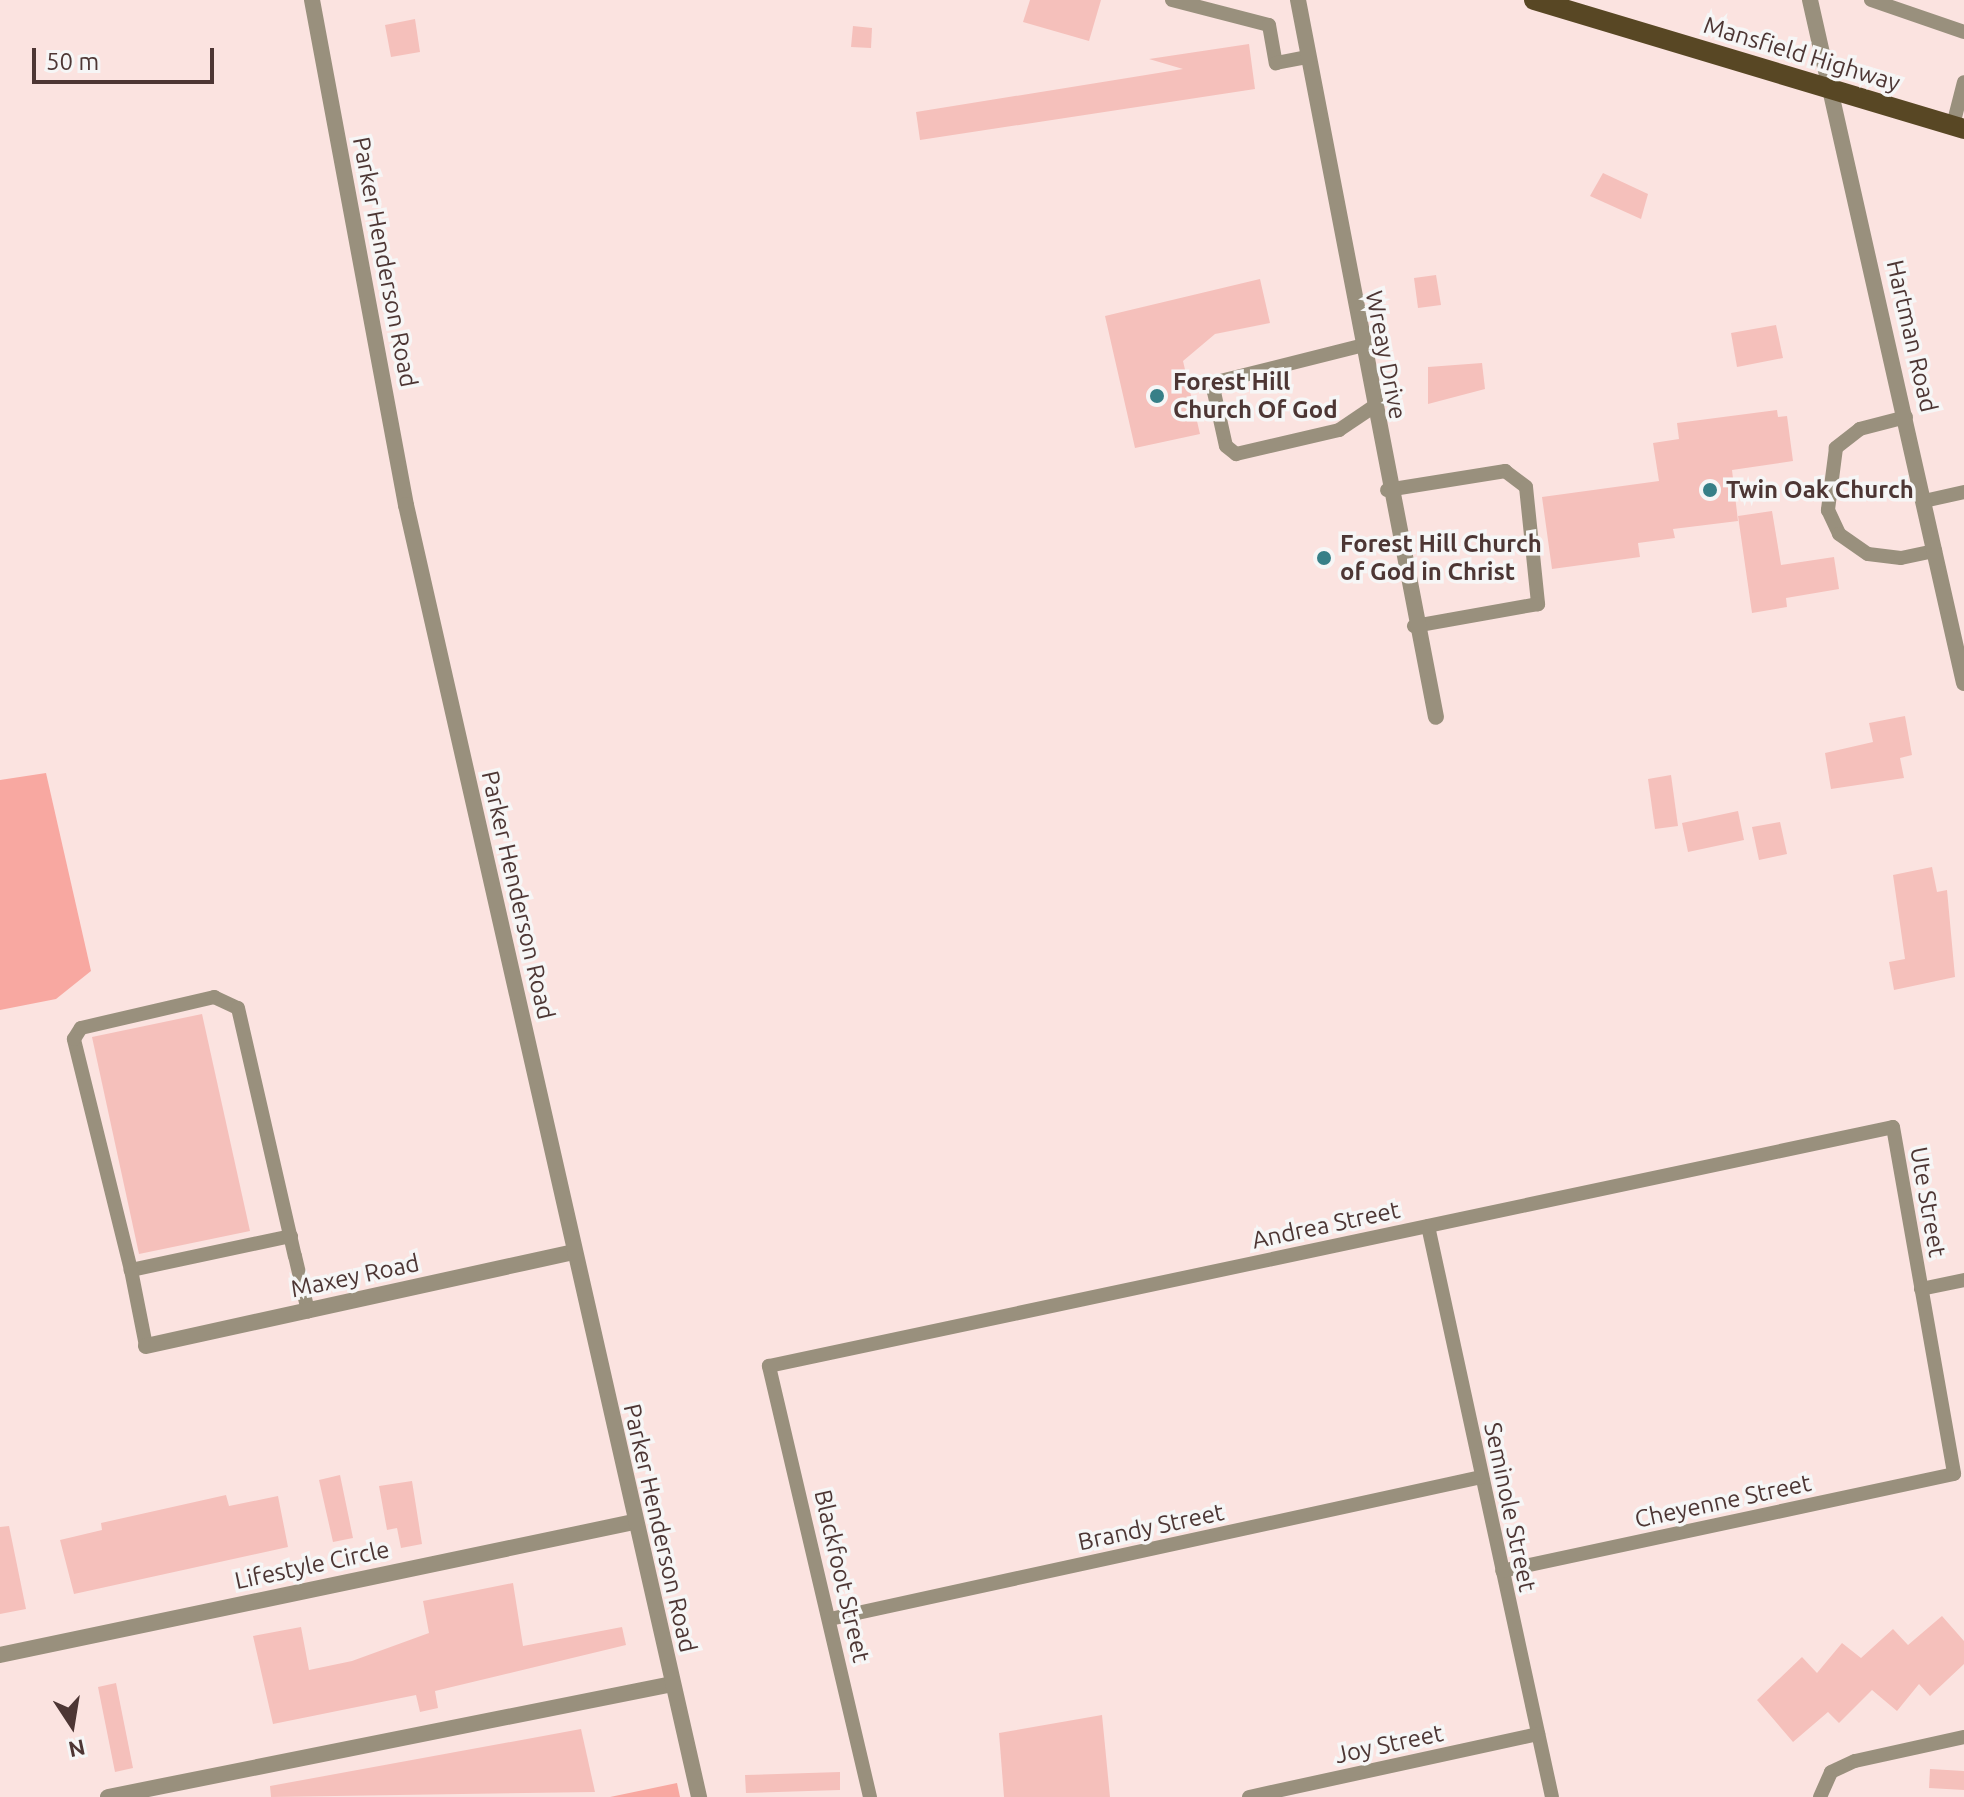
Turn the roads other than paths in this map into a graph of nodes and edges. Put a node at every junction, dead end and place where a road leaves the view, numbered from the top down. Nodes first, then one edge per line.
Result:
1 (312, 0) edge
2 (1172, 0) edge
3 (1298, 0) edge
4 (1534, 0) edge
5 (1810, 0) edge
6 (1871, 0) edge
7 (1964, 32) edge
8 (1306, 57) junction
9 (1964, 82) edge
10 (1830, 89) junction
11 (1958, 127) edge
12 (1360, 346) junction
13 (1372, 408) junction
14 (1906, 417) junction
15 (1387, 490) junction
16 (1964, 492) edge
17 (1924, 501) junction
18 (1935, 551) junction
19 (1414, 626) junction
20 (1964, 683) edge
21 (1436, 717) dead end
22 (1893, 1127) joint
23 (1428, 1226) junction
24 (291, 1236) junction
25 (574, 1252) junction
26 (131, 1270) junction
27 (1964, 1280) edge
28 (1921, 1289) junction
29 (308, 1311) junction
30 (146, 1346) joint
31 (769, 1366) joint
32 (1954, 1474) joint
33 (1481, 1477) junction
34 (634, 1522) junction
35 (1502, 1571) junction
36 (830, 1619) junction
37 (0, 1655) edge
38 (672, 1684) junction
39 (1538, 1734) junction
40 (1964, 1737) edge
41 (108, 1797) edge
42 (699, 1797) edge
43 (870, 1797) edge
44 (1249, 1797) edge
45 (1552, 1797) edge
46 (1820, 1797) edge

1 - 25 street, Parker Henderson Road
2 - 8 lane
3 - 8 street, Wreay Drive
4 - 10 main road, Mansfield Highway
5 - 10 street, Hartman Road
6 - 7 lane
8 - 12 street, Wreay Drive
9 - 11 lane
10 - 11 main road, Mansfield Highway
10 - 14 street, Hartman Road
12 - 13 street, Wreay Drive
12 - 13 lane
13 - 15 street, Wreay Drive
14 - 17 street, Hartman Road
14 - 18 lane
15 - 19 street, Wreay Drive
15 - 19 lane
16 - 17 lane
17 - 18 street, Hartman Road
18 - 20 street, Hartman Road
19 - 21 street, Wreay Drive
22 - 23 lane, Andrea Street
22 - 28 lane, Ute Street
23 - 31 lane, Andrea Street
23 - 33 lane, Seminole Street
24 - 26 lane
24 - 26 lane
24 - 29 lane
25 - 29 street, Maxey Road
25 - 34 street, Parker Henderson Road
26 - 30 lane
27 - 28 lane
28 - 32 lane, Ute Street
29 - 30 street, Maxey Road
31 - 36 lane, Blackfoot Street
32 - 35 lane, Cheyenne Street
33 - 35 lane, Seminole Street
33 - 36 lane, Brandy Street
34 - 37 street, Lifestyle Circle
34 - 38 street, Parker Henderson Road
35 - 39 lane, Seminole Street
36 - 43 lane, Blackfoot Street
38 - 41 street
38 - 42 street, Parker Henderson Road
39 - 44 lane, Joy Street
39 - 45 lane, Seminole Street
40 - 46 lane

